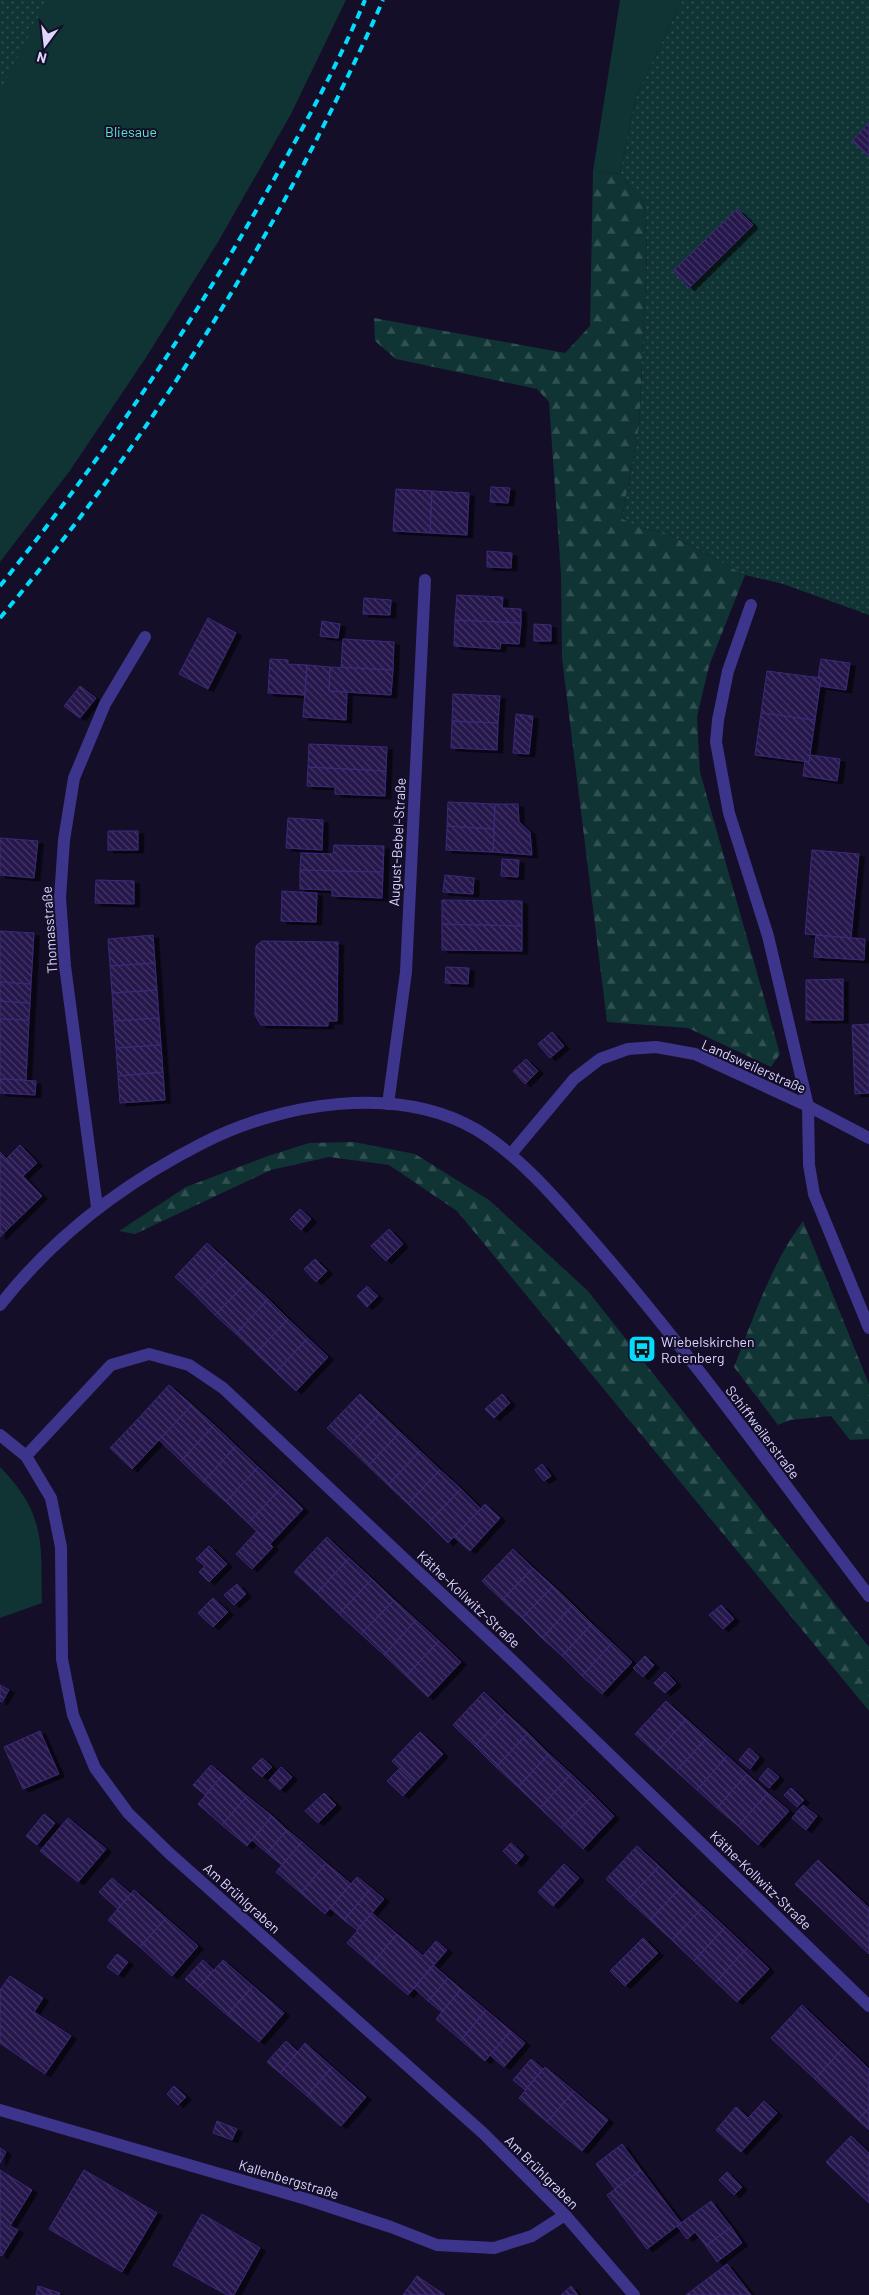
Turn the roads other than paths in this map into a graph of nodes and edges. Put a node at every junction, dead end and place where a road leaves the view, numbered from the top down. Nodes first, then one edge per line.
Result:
1 (425, 580) dead end
2 (751, 605) dead end
3 (145, 637) dead end
4 (388, 1104) junction
5 (808, 1106) junction
6 (869, 1138) edge
7 (511, 1154) junction
8 (97, 1207) junction
9 (0, 1305) edge
10 (869, 1328) edge
11 (0, 1435) edge
12 (26, 1456) junction
13 (869, 1596) edge
14 (869, 2006) edge
15 (0, 2110) edge
16 (566, 2215) junction
17 (634, 2295) edge

1 - 4 street, August-Bebel-Straße
2 - 5 street, Landsweilerstraße
3 - 8 street, Thomasstraße
4 - 7 street
4 - 8 street
5 - 6 street, Landsweilerstraße
5 - 7 street, Landsweilerstraße
5 - 10 street
7 - 13 street, Schiffweilerstraße
8 - 9 street
11 - 12 street, Am Brühlgraben
12 - 14 street, Käthe-Kollwitz-Straße
12 - 16 street, Am Brühlgraben
15 - 16 street, Kallenbergstraße
16 - 17 street, Am Brühlgraben

